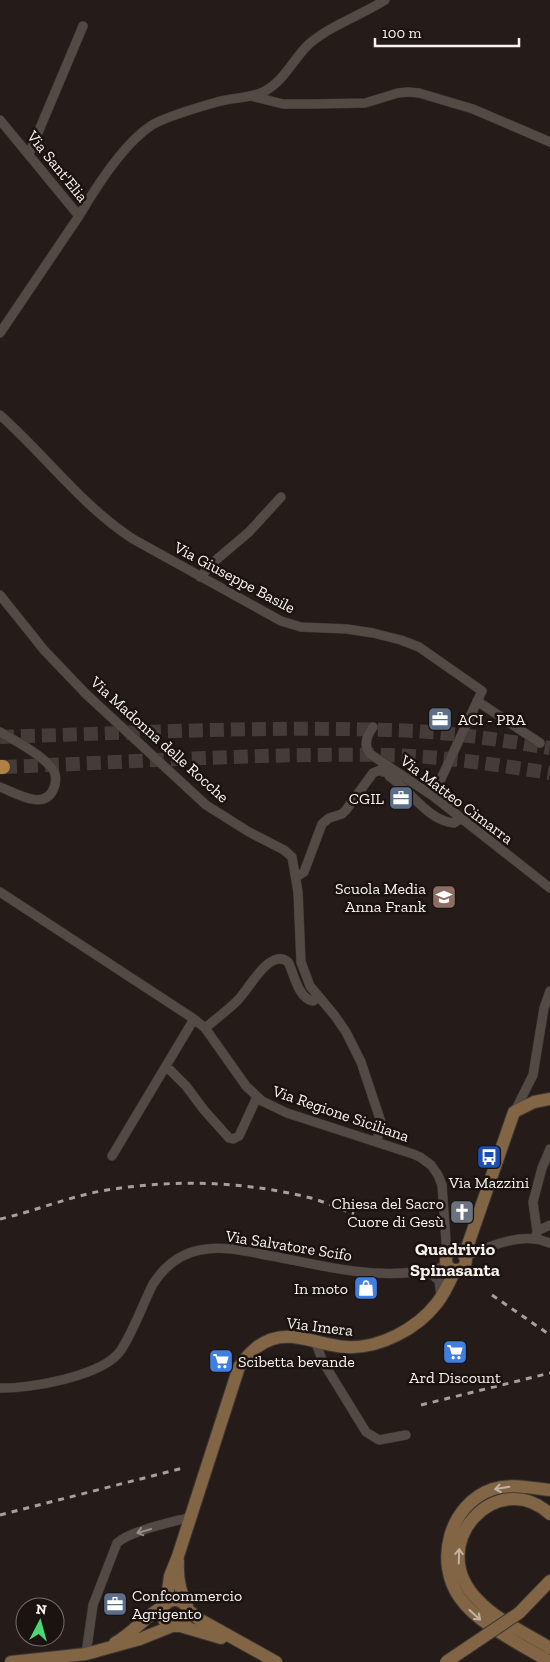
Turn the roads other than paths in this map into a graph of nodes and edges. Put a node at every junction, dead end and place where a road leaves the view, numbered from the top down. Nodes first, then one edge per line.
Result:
1 (385, 0) edge
2 (83, 26) dead end
3 (251, 96) junction
4 (0, 120) edge
5 (550, 142) edge
6 (30, 154) junction
7 (79, 216) junction
8 (0, 333) edge
9 (0, 416) edge
10 (281, 498) dead end
11 (200, 577) junction
12 (0, 595) edge
13 (478, 701) junction
14 (373, 726) dead end
15 (0, 732) edge
16 (540, 743) dead end
17 (0, 787) edge
18 (433, 796) junction
19 (461, 818) junction
20 (296, 876) junction
21 (550, 888) edge
22 (0, 892) edge
23 (550, 991) edge
24 (319, 997) junction
25 (194, 1018) junction
26 (205, 1028) junction
27 (166, 1066) junction
28 (258, 1098) junction
29 (550, 1099) edge
30 (514, 1112) junction
31 (377, 1141) junction
32 (550, 1149) edge
33 (112, 1156) dead end
34 (550, 1225) edge
35 (536, 1235) junction
36 (550, 1243) edge
37 (457, 1260) junction
38 (428, 1272) junction
39 (441, 1298) junction
40 (315, 1341) junction
41 (0, 1388) edge
42 (406, 1435) dead end
43 (550, 1490) edge
44 (550, 1514) edge
45 (191, 1517) junction
46 (178, 1556) junction
47 (550, 1581) edge
48 (550, 1592) edge
49 (166, 1605) junction
50 (187, 1608) junction
51 (519, 1613) junction
52 (176, 1625) junction
53 (104, 1648) junction
54 (550, 1648) edge
55 (254, 1650) junction
56 (86, 1654) junction
57 (10, 1662) edge
58 (276, 1662) edge
59 (446, 1662) edge
60 (550, 1662) edge

1 - 3 street
2 - 6 street
3 - 5 street
3 - 7 street
4 - 6 street, Via Sant'Elia
6 - 7 street, Via Sant'Elia
7 - 8 street, Via Sant'Elia
9 - 11 street, Via Giuseppe Basile
10 - 11 street
11 - 13 street, Via Giuseppe Basile
12 - 20 street, Via Madonna delle Rocche
13 - 16 street
13 - 18 street
14 - 18 street, Via Matteo Cimarra
15 - 17 street
18 - 19 street, Via Matteo Cimarra
19 - 20 street
19 - 21 street, Via Matteo Cimarra
20 - 24 street, Via Madonna delle Rocche
22 - 25 street, Via Regione Siciliana
23 - 30 street
24 - 26 street
24 - 31 street, Via Madonna delle Rocche
25 - 26 street, Via Regione Siciliana
25 - 27 street
26 - 28 street, Via Regione Siciliana
27 - 28 street
27 - 33 street
28 - 31 street, Via Regione Siciliana
29 - 30 main road
30 - 37 main road, Via Imera
31 - 37 street, Via Regione Siciliana
32 - 35 street
34 - 35 street
35 - 36 street
35 - 37 street
37 - 38 street, Via Salvatore Scifo
37 - 39 main road, Via Imera
38 - 39 street
38 - 41 street, Via Salvatore Scifo
39 - 40 main road, Via Imera
40 - 42 street
40 - 45 main road, Via Imera
43 -> 60 main road
54 -> 44 main road
45 - 46 main road, Via Imera
45 -> 56 street
46 - 49 main road, Via Imera
46 - 50 main road
47 - 51 main road
48 - 51 main road
49 - 50 main road
49 - 52 main road
49 - 53 main road
50 - 52 main road
50 - 55 main road
51 - 59 main road, bridge
52 - 53 main road
52 - 55 main road
53 - 56 main road
55 - 58 main road
56 - 57 main road

